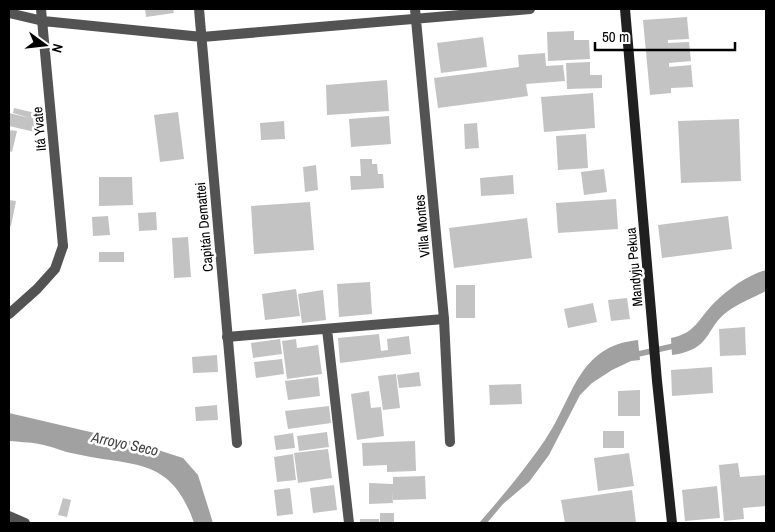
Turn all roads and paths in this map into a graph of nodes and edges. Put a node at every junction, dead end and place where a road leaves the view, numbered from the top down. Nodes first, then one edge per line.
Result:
1 (41, 9) edge
2 (199, 9) edge
3 (530, 9) edge
4 (625, 9) edge
5 (9, 13) edge
6 (415, 14) edge
7 (43, 21) junction
8 (202, 38) junction
9 (9, 314) edge
10 (444, 319) junction
11 (327, 329) junction
12 (227, 337) junction
13 (450, 442) dead end
14 (237, 443) dead end
15 (9, 516) edge
16 (25, 523) edge
17 (349, 523) edge
18 (672, 523) edge

1 - 7 street, Itá Yvate
2 - 8 street, Capitán Demattei
3 - 6 street
4 - 18 street, Mandyju Pekua
5 - 7 street
6 - 8 street
6 - 10 street, Villa Montes
7 - 8 street
7 - 9 street, Itá Yvate
8 - 12 street, Capitán Demattei
10 - 11 street
10 - 13 street, Villa Montes
11 - 12 street
11 - 17 street
12 - 14 street, Capitán Demattei
15 - 16 street

